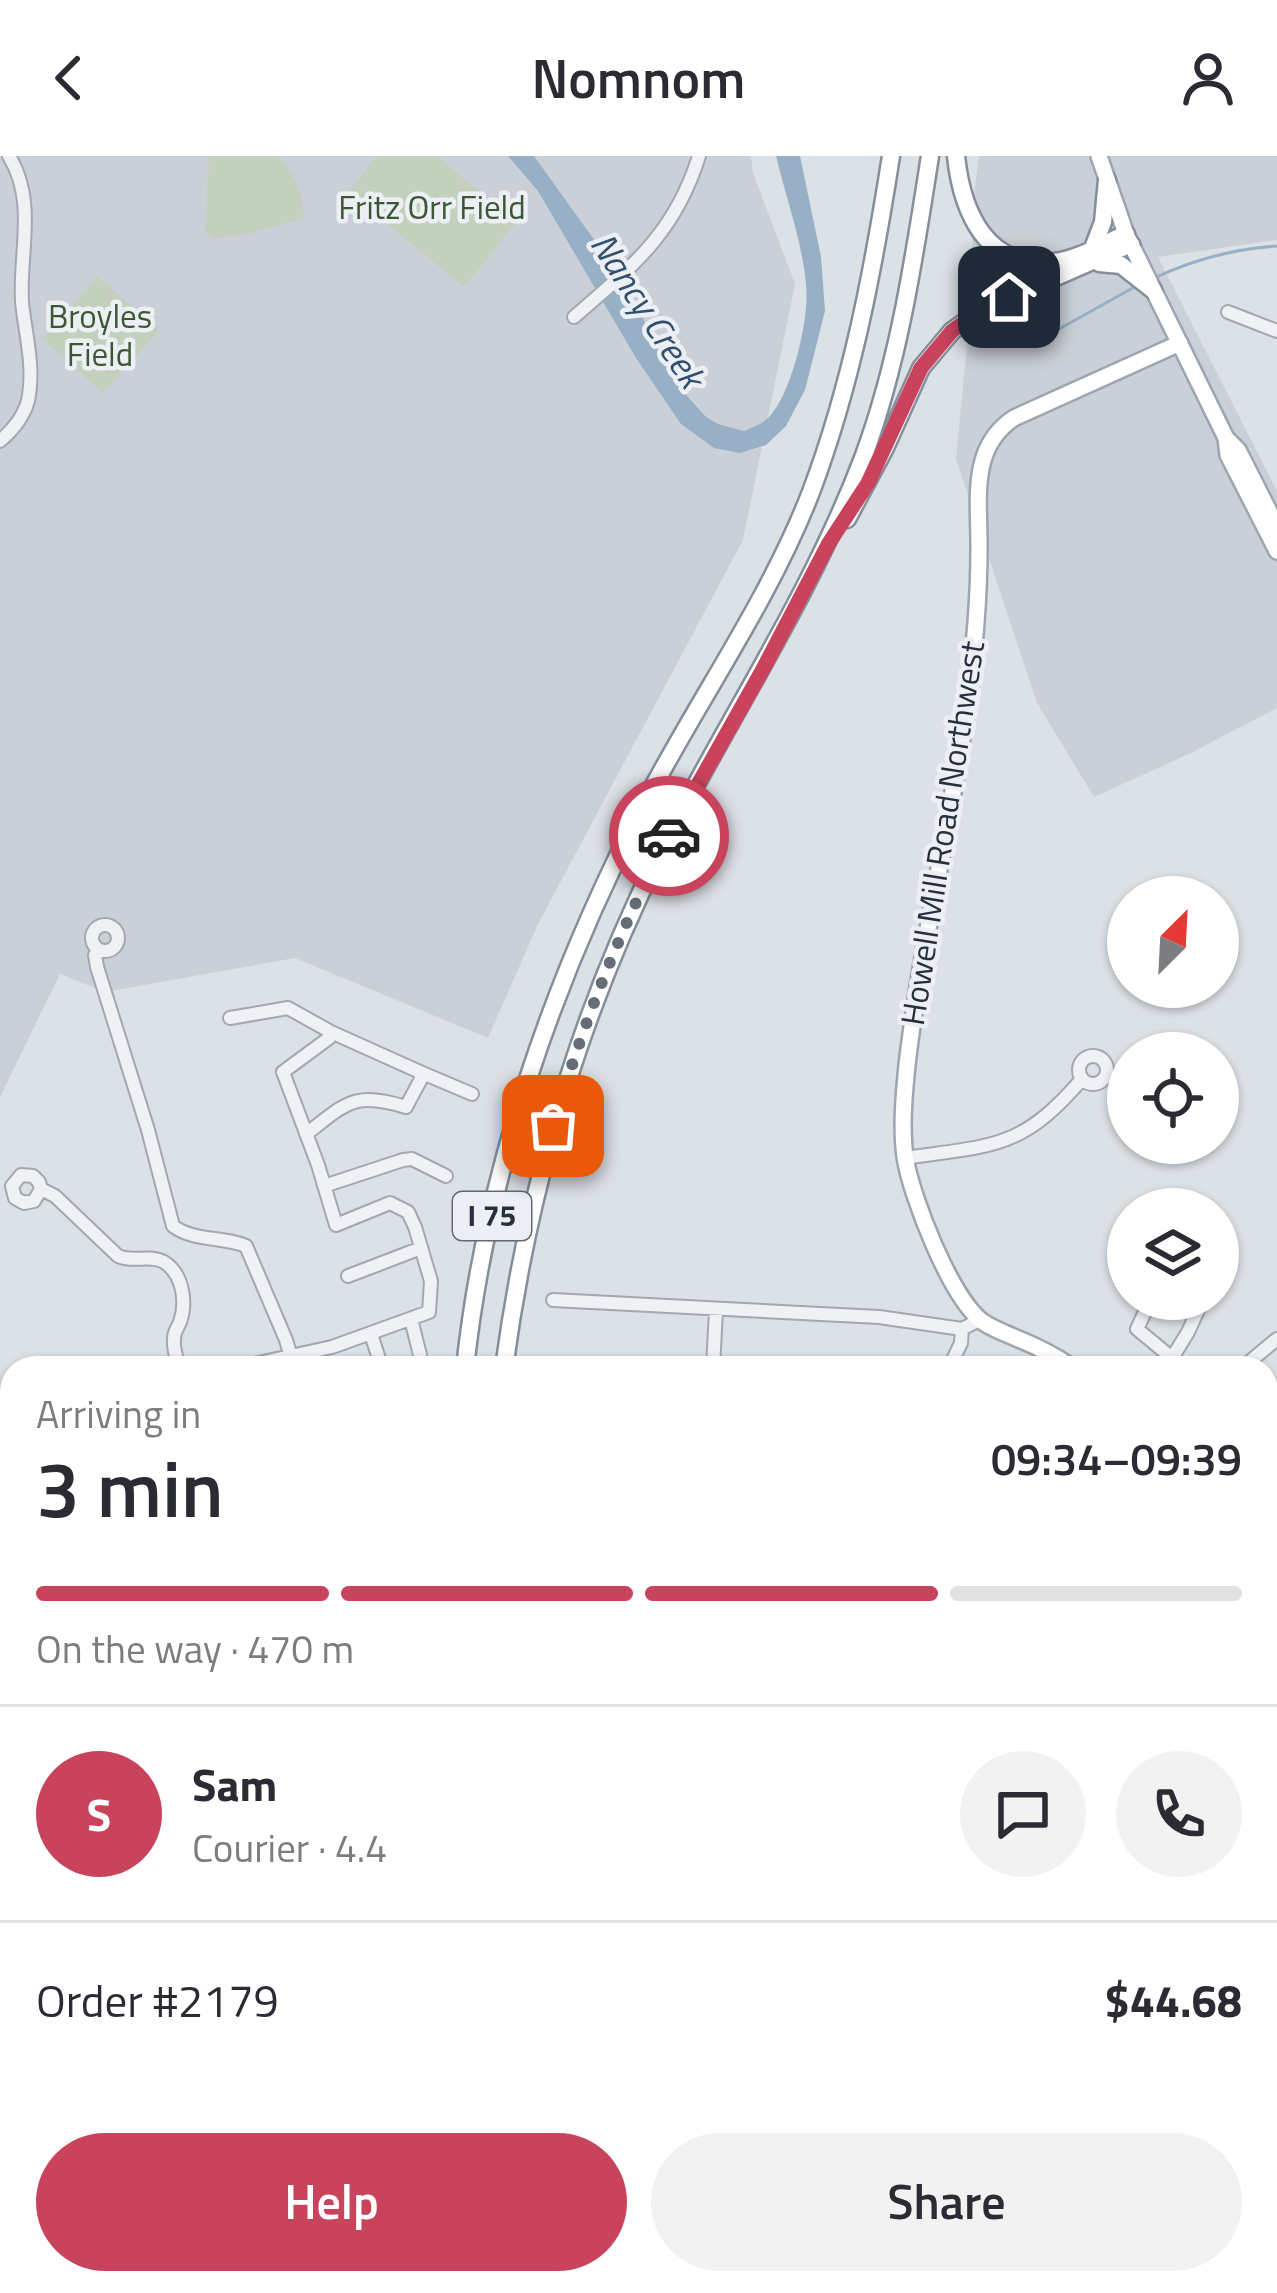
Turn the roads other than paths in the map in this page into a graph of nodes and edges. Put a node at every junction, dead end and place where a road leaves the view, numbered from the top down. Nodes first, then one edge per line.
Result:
1 (9, 156) edge
2 (699, 156) edge
3 (888, 156) edge
4 (930, 156) edge
5 (956, 156) edge
6 (1100, 156) edge
7 (1106, 180) junction
8 (1128, 239) junction
9 (1091, 250) junction
10 (1080, 266) junction
11 (1154, 290) junction
12 (1228, 312) dead end
13 (574, 317) dead end
14 (1277, 332) edge
15 (1180, 343) junction
16 (1226, 438) junction
17 (0, 441) edge
18 (1277, 527) edge
19 (829, 543) junction
20 (1277, 551) edge
21 (98, 950) dead end
22 (230, 1018) dead end
23 (331, 1032) junction
24 (420, 1072) junction
25 (1082, 1079) dead end
26 (472, 1094) dead end
27 (306, 1134) junction
28 (905, 1158) junction
29 (446, 1176) dead end
30 (324, 1186) junction
31 (41, 1189) dead end
32 (421, 1248) junction
33 (348, 1276) dead end
34 (553, 1300) dead end
35 (716, 1310) junction
36 (411, 1319) junction
37 (980, 1320) junction
38 (1141, 1320) edge
39 (1192, 1320) edge
40 (962, 1329) junction
41 (371, 1334) junction
42 (177, 1356) edge
43 (291, 1356) edge
44 (294, 1356) edge
45 (378, 1356) edge
46 (420, 1356) edge
47 (467, 1356) edge
48 (506, 1356) edge
49 (714, 1356) edge
50 (955, 1356) edge
51 (1055, 1356) edge
52 (1162, 1356) edge
53 (1173, 1356) edge

1 - 17 street
2 - 13 street
3 - 47 highway, I 75
4 - 19 highway, I 75
5 - 9 highway
6 - 7 main road
7 - 8 main road
7 - 9 highway
8 - 9 highway
8 - 10 highway
8 - 11 main road
10 - 11 highway
10 - 19 highway
11 - 15 main road
12 - 14 street
15 - 16 main road
15 - 28 main road, Howell Mill Road Northwest
16 - 18 main road
16 - 20 main road
19 - 48 highway, I 75
21 - 43 street
22 - 23 street
23 - 24 street
23 - 27 street
24 - 26 street
24 - 27 street
25 - 28 street
27 - 30 street
28 - 37 main road, Howell Mill Road Northwest
29 - 30 street
30 - 32 street
31 - 42 street
32 - 33 street
32 - 36 street
34 - 35 street
35 - 40 street
35 - 49 street
36 - 41 street
36 - 46 street
37 - 40 street
37 - 51 main road
38 - 52 street
39 - 53 street
40 - 50 street
41 - 44 street
41 - 45 street

